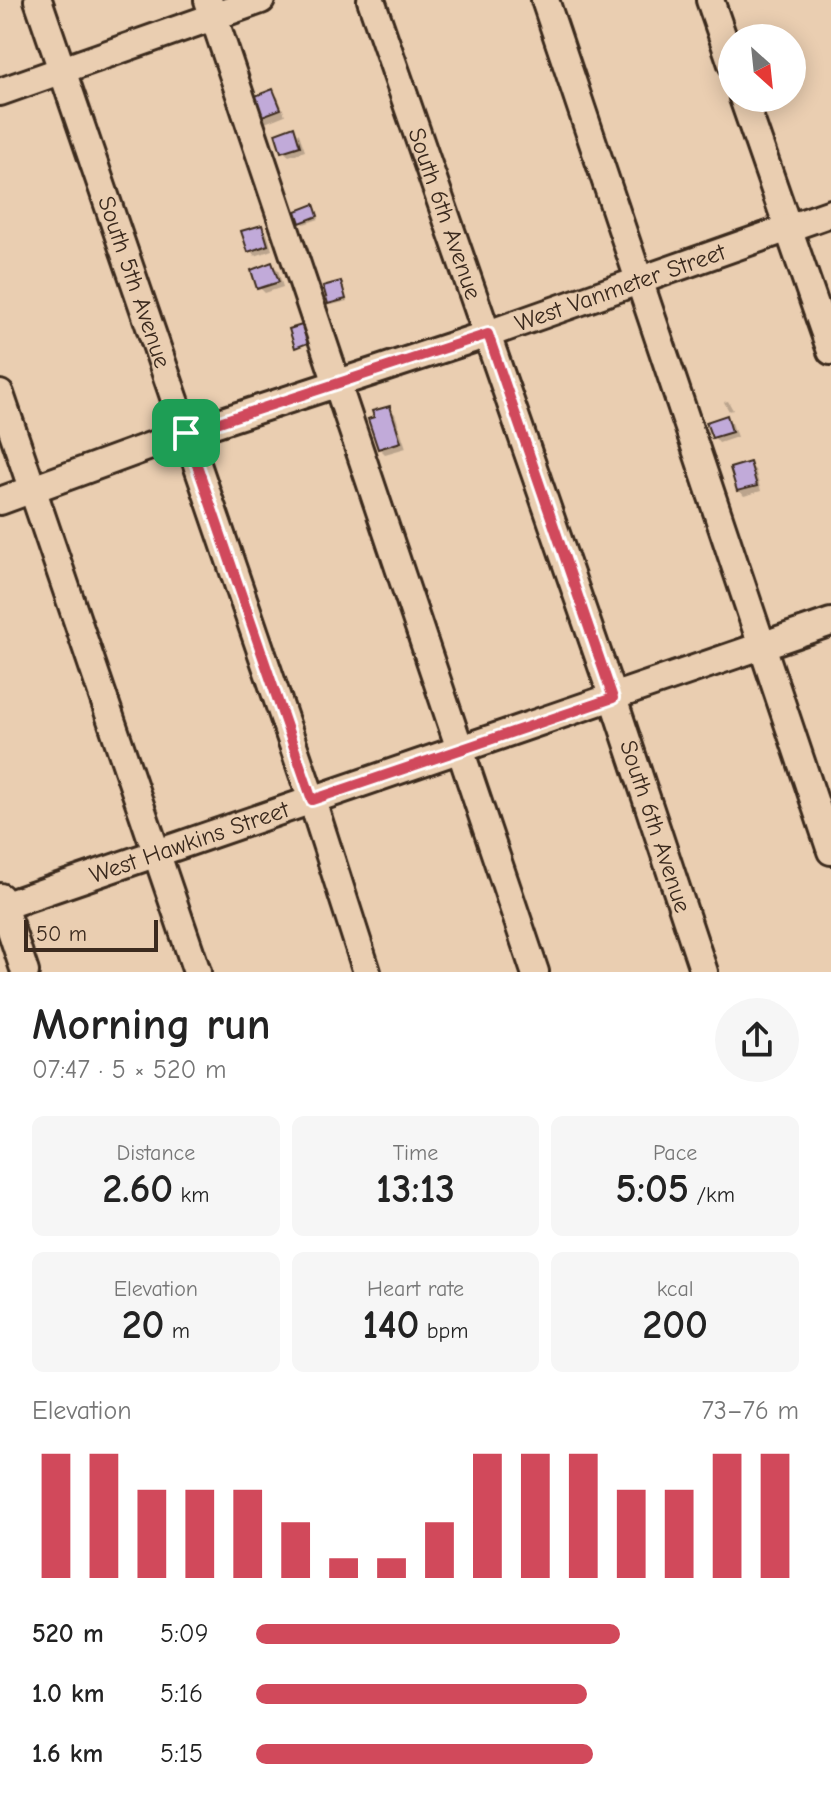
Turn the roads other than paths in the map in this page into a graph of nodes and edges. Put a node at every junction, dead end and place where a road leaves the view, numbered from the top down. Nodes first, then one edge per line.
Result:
1 (38, 0) edge
2 (261, 0) edge
3 (371, 0) edge
4 (545, 0) edge
5 (710, 0) edge
6 (210, 9) edge
7 (718, 24) edge
8 (63, 71) junction
9 (0, 92) edge
10 (748, 112) edge
11 (831, 213) edge
12 (787, 228) junction
13 (639, 280) junction
14 (488, 334) junction
15 (831, 351) edge
16 (337, 384) junction
17 (0, 394) edge
18 (186, 433) junction
19 (32, 489) junction
20 (0, 501) edge
21 (831, 622) edge
22 (762, 646) junction
23 (613, 698) junction
24 (460, 749) junction
25 (312, 800) junction
26 (831, 851) edge
27 (156, 853) junction
28 (1, 903) edge
29 (25, 972) edge
30 (197, 972) edge
31 (367, 972) edge
32 (535, 972) edge
33 (704, 972) edge

1 - 8 street, South 5th Avenue
2 - 6 street
3 - 14 street, South 6th Avenue
4 - 13 street
5 - 7 street
6 - 8 street
6 - 16 street
8 - 9 street
8 - 18 street, South 5th Avenue
10 - 12 street
11 - 12 street, West Vanmeter Street
12 - 13 street, West Vanmeter Street
12 - 15 street
13 - 14 street, West Vanmeter Street
13 - 22 street
14 - 16 street, West Vanmeter Street
14 - 23 street, South 6th Avenue
16 - 18 street, West Vanmeter Street
16 - 24 street
17 - 19 street
18 - 19 street, West Vanmeter Street
18 - 25 street, South 5th Avenue
19 - 20 street, West Vanmeter Street
19 - 27 street
21 - 22 street, West Hawkins Street
22 - 23 street, West Hawkins Street
22 - 26 street
23 - 24 street, West Hawkins Street
23 - 33 street, South 6th Avenue
24 - 25 street, West Hawkins Street
24 - 32 street
25 - 27 street, West Hawkins Street
25 - 31 street, South 5th Avenue
27 - 28 street, West Hawkins Street
27 - 30 street
28 - 29 street

